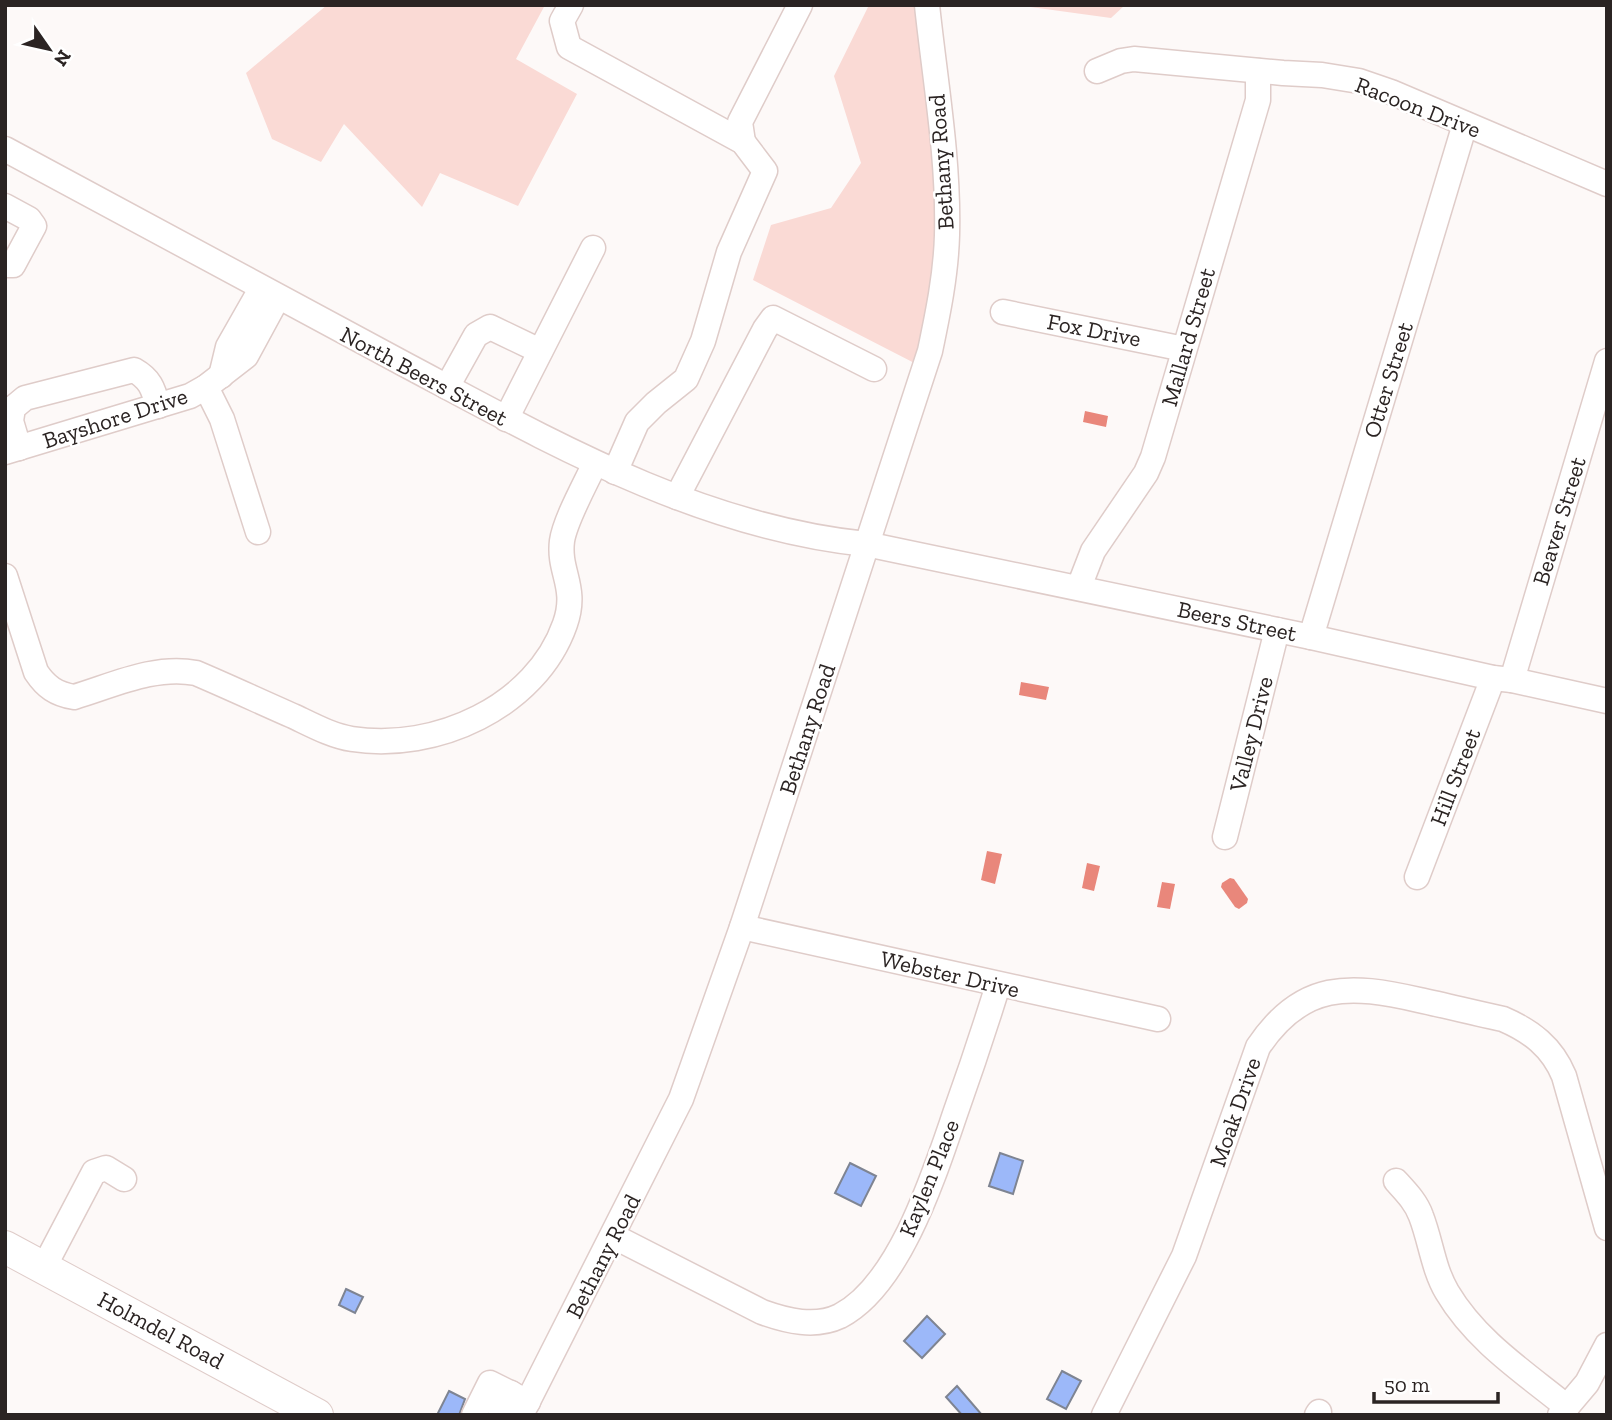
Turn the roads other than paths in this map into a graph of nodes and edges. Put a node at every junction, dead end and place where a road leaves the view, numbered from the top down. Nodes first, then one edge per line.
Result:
1 (571, 5) edge
2 (800, 5) edge
3 (927, 5) edge
4 (1097, 71) dead end
5 (1258, 71) junction
6 (1465, 124) junction
7 (743, 142) junction
8 (5, 149) edge
9 (1607, 184) edge
10 (5, 206) edge
11 (593, 248) dead end
12 (5, 265) edge
13 (269, 293) junction
14 (1003, 312) dead end
15 (1184, 349) junction
16 (540, 351) junction
17 (1607, 361) edge
18 (874, 369) dead end
19 (214, 382) junction
20 (447, 387) junction
21 (158, 406) junction
22 (506, 419) junction
23 (12, 450) edge
24 (605, 467) junction
25 (677, 497) junction
26 (258, 532) dead end
27 (866, 544) junction
28 (5, 576) edge
29 (1079, 587) junction
30 (10, 603) edge
31 (1277, 630) junction
32 (1311, 637) junction
33 (1502, 679) junction
34 (1607, 701) edge
35 (1225, 838) dead end
36 (1418, 877) dead end
37 (742, 927) junction
38 (998, 985) junction
39 (1158, 1019) dead end
40 (124, 1179) dead end
41 (1396, 1181) dead end
42 (1605, 1216) edge
43 (613, 1236) junction
44 (5, 1247) edge
45 (44, 1267) junction
46 (1607, 1345) edge
47 (518, 1409) edge
48 (1563, 1411) edge
49 (317, 1415) edge
50 (474, 1415) edge
51 (1104, 1415) edge

1 - 7 street
2 - 7 street
3 - 27 street, Bethany Road
4 - 5 street, Racoon Drive
5 - 6 street, Racoon Drive
5 - 15 street, Mallard Street
6 - 9 street, Racoon Drive
6 - 32 street, Otter Street
7 - 24 street
8 - 13 street, North Beers Street
10 - 12 street
11 - 16 street
13 - 19 street, Bayshore Drive
13 - 20 street, North Beers Street
14 - 15 street, Fox Drive
15 - 29 street, Mallard Street
16 - 20 street
16 - 22 street
17 - 33 street, Beaver Street
18 - 25 street
19 - 21 street, Bayshore Drive
19 - 26 street
20 - 22 street, North Beers Street
21 - 23 street, Bayshore Drive
21 - 23 street
22 - 24 street, North Beers Street
24 - 25 street, North Beers Street
24 - 30 street
25 - 27 street, North Beers Street
27 - 29 street, Beers Street
27 - 37 street, Bethany Road
28 - 30 street
29 - 31 street, Beers Street
31 - 32 street, Beers Street
31 - 35 street, Valley Drive
32 - 33 street, Beers Street
33 - 34 street, Beers Street
33 - 36 street, Hill Street
37 - 38 street, Webster Drive
37 - 43 street, Bethany Road
38 - 39 street, Webster Drive
38 - 43 street, Kaylen Place
40 - 45 street
41 - 48 street
42 - 51 street, Moak Drive
43 - 47 street, Bethany Road
44 - 45 main road, Holmdel Road
45 - 49 main road, Holmdel Road
46 - 48 street
47 - 50 street

